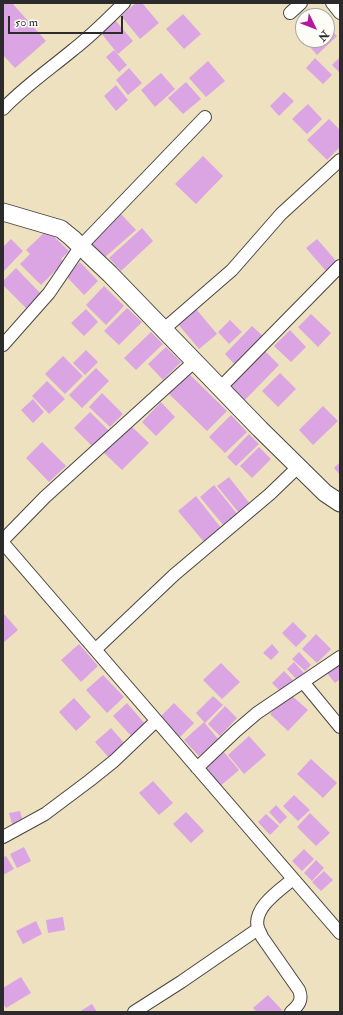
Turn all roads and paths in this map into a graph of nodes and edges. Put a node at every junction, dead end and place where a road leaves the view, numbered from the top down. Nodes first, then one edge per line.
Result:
1 (124, 3) edge
2 (301, 3) edge
3 (332, 3) edge
4 (340, 13) edge
5 (290, 14) dead end
6 (3, 109) edge
7 (205, 117) dead end
8 (340, 160) edge
9 (3, 212) edge
10 (81, 246) junction
11 (340, 266) edge
12 (164, 329) junction
13 (3, 345) edge
14 (195, 361) junction
15 (220, 388) junction
16 (298, 467) junction
17 (340, 503) edge
18 (3, 542) edge
19 (96, 649) junction
20 (340, 657) edge
21 (303, 682) junction
22 (156, 721) junction
23 (340, 727) edge
24 (197, 768) junction
25 (3, 837) edge
26 (293, 879) junction
27 (258, 928) junction
28 (340, 933) edge
29 (134, 1012) edge
30 (291, 1012) edge

1 - 6 street
2 - 5 street
3 - 4 street
7 - 10 street
8 - 12 street
9 - 10 street
10 - 12 street
10 - 13 street
11 - 15 street
12 - 14 street
14 - 15 street
14 - 18 street
15 - 16 street
16 - 17 street
16 - 19 street
18 - 19 street
19 - 22 street
20 - 21 street
21 - 23 street
21 - 24 street
22 - 24 street
22 - 25 street
24 - 26 street
26 - 27 street
26 - 28 street
27 - 29 street
27 - 30 street

